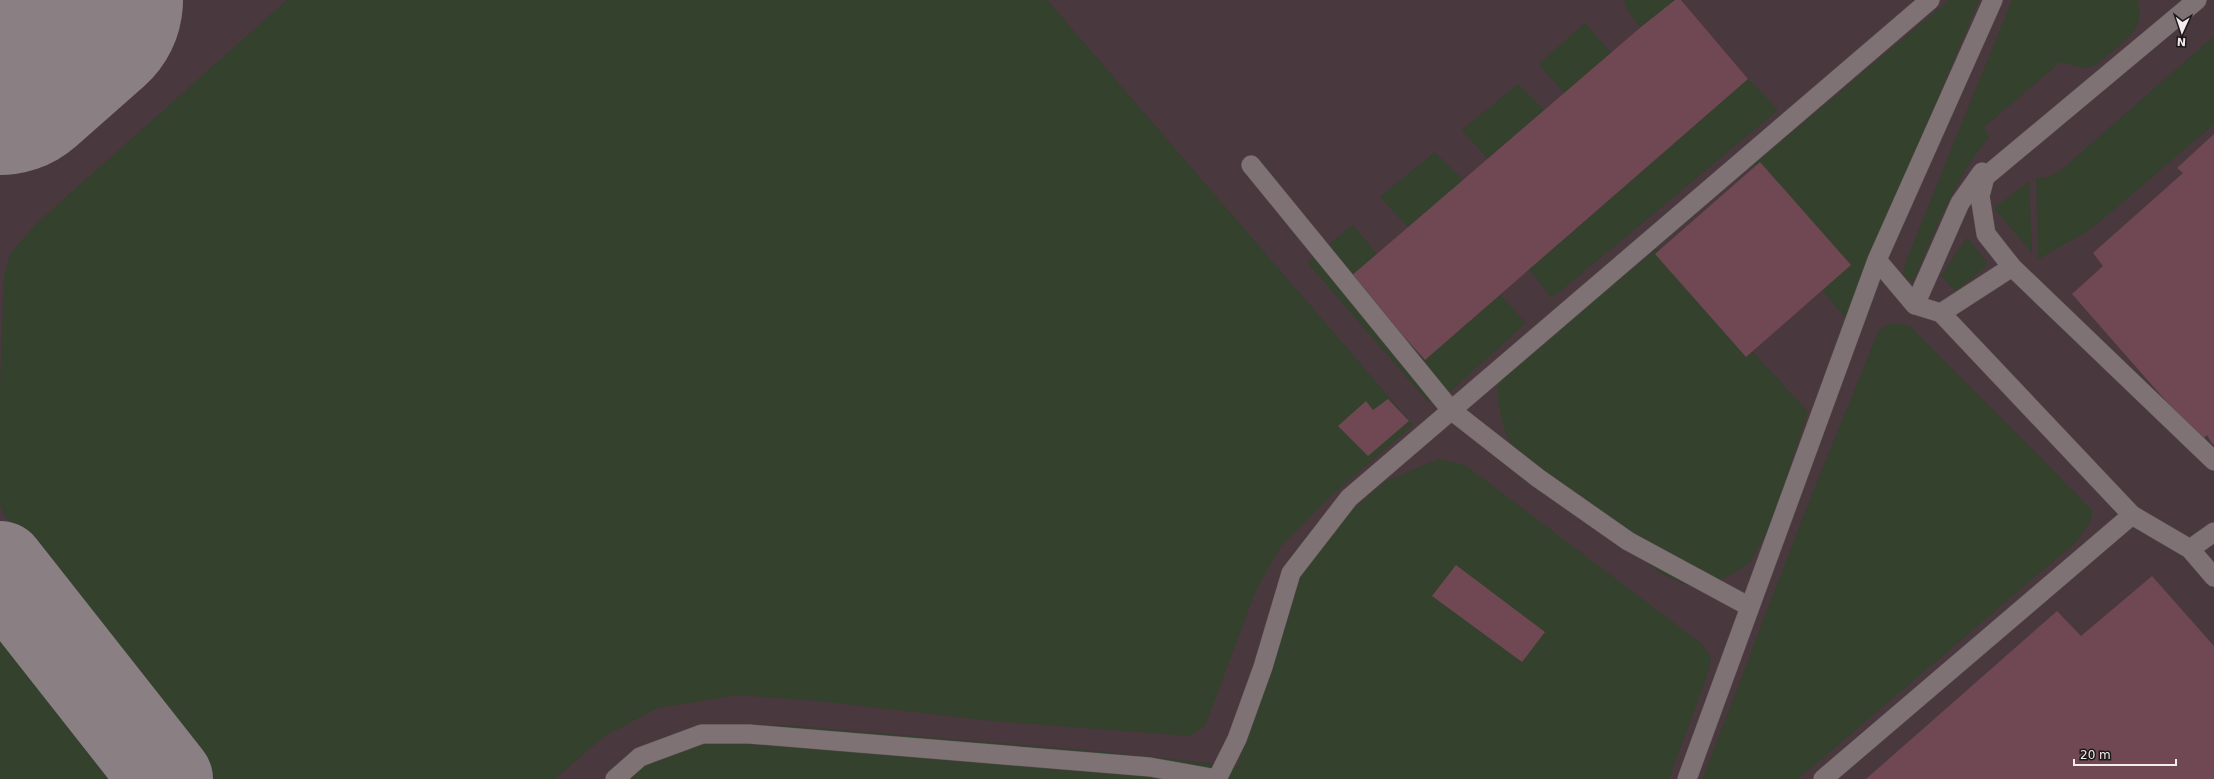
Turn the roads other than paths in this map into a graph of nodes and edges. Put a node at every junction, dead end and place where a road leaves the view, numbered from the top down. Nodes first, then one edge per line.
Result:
1 (1930, 0) edge
2 (1993, 0) edge
3 (2197, 0) edge
4 (2005, 160) junction
5 (1251, 165) dead end
6 (1877, 260) junction
7 (2012, 267) junction
8 (1915, 306) junction
9 (1941, 313) junction
10 (1451, 410) junction
11 (2214, 461) edge
12 (2132, 515) junction
13 (2214, 532) edge
14 (2190, 549) junction
15 (2214, 577) edge
16 (1750, 607) junction
17 (615, 779) edge
18 (1687, 779) edge
19 (1823, 779) edge

1 - 10 lane
2 - 6 lane
3 - 4 lane
4 - 7 lane
4 - 8 lane
5 - 10 lane
6 - 8 lane
6 - 16 lane
7 - 9 lane
7 - 11 lane
8 - 9 lane
9 - 12 lane
10 - 16 lane
10 - 17 lane
12 - 14 lane
12 - 19 lane
13 - 14 lane
14 - 15 lane
16 - 18 lane

